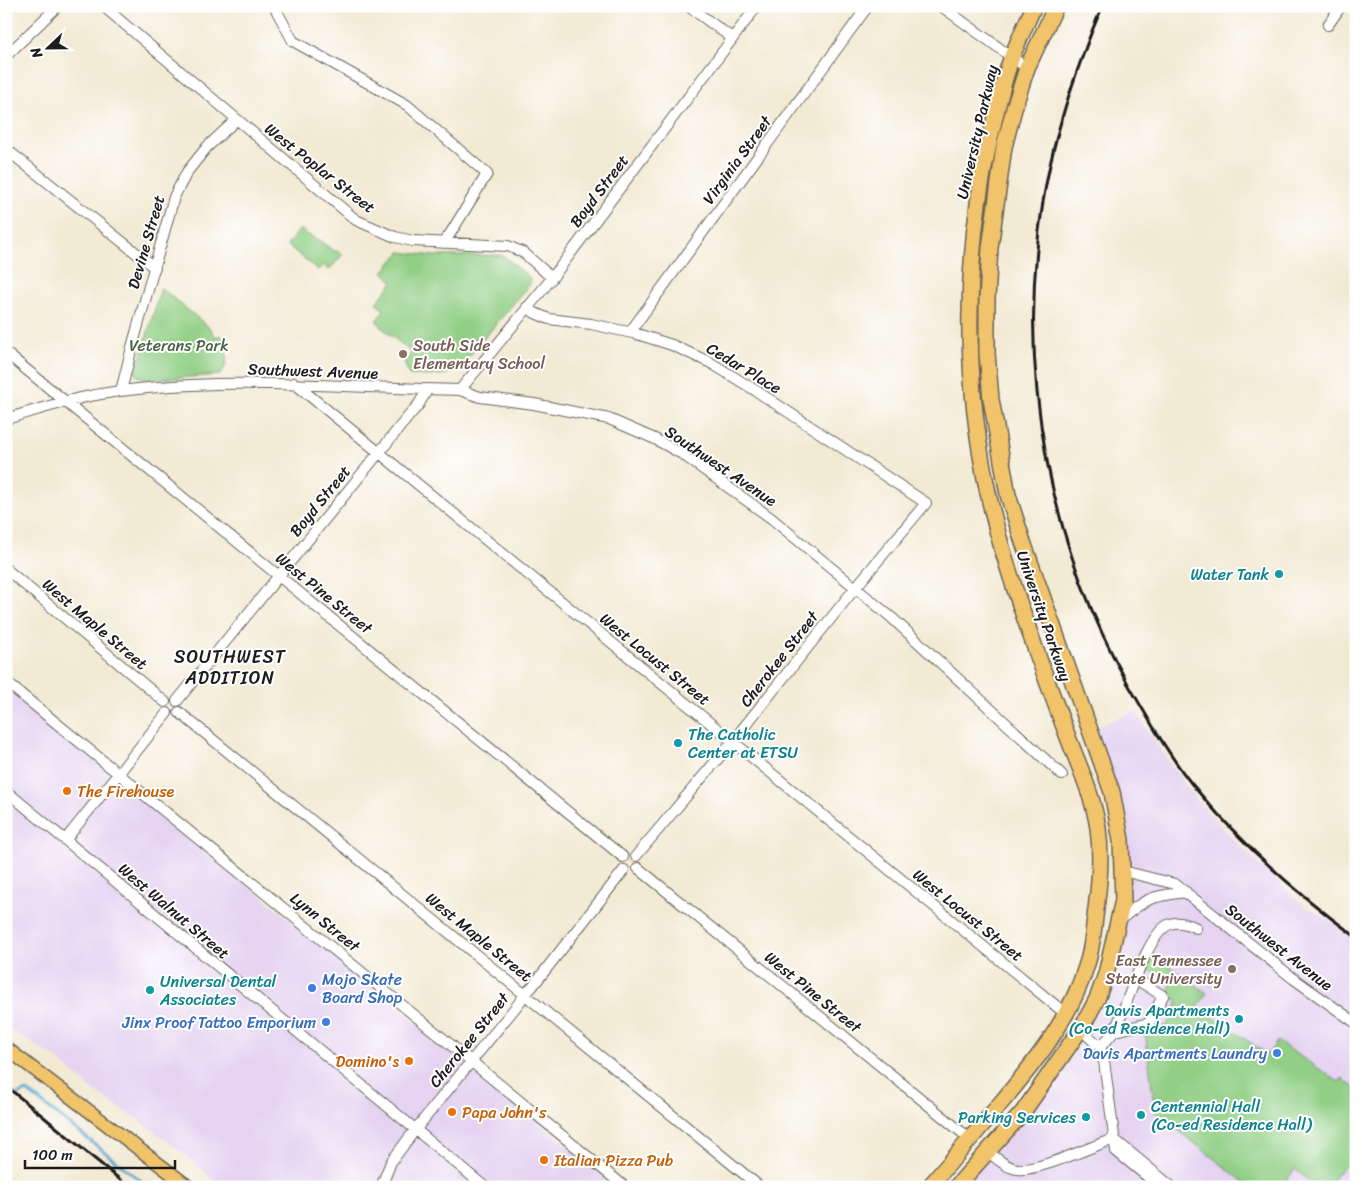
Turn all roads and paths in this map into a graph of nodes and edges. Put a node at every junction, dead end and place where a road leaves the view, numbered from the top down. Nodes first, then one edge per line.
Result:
1 (58, 6) edge
2 (103, 6) edge
3 (274, 6) edge
4 (688, 6) edge
5 (757, 6) edge
6 (868, 6) edge
7 (941, 6) edge
8 (1034, 6) edge
9 (1056, 6) edge
10 (1341, 6) edge
11 (1328, 25) dead end
12 (732, 38) junction
13 (6, 56) edge
14 (1012, 58) junction
15 (1027, 68) junction
16 (236, 120) junction
17 (6, 149) edge
18 (443, 243) junction
19 (155, 268) junction
20 (552, 278) junction
21 (527, 307) junction
22 (630, 332) junction
23 (6, 353) edge
24 (294, 383) junction
25 (427, 390) junction
26 (460, 390) junction
27 (122, 391) junction
28 (66, 403) junction
29 (6, 419) edge
30 (379, 453) junction
31 (926, 503) joint
32 (6, 570) edge
33 (278, 575) junction
34 (856, 587) junction
35 (1049, 615) junction
36 (1026, 623) junction
37 (6, 682) edge
38 (177, 700) junction
39 (165, 702) junction
40 (178, 712) junction
41 (166, 713) junction
42 (732, 742) junction
43 (117, 773) junction
44 (1062, 775) dead end
45 (6, 791) edge
46 (66, 840) junction
47 (636, 856) junction
48 (623, 857) junction
49 (638, 868) junction
50 (624, 870) junction
51 (1123, 871) junction
52 (1100, 872) junction
53 (1186, 892) junction
54 (1119, 921) junction
55 (1196, 928) dead end
56 (1136, 980) junction
57 (525, 994) junction
58 (1066, 1014) junction
59 (1356, 1023) edge
60 (1082, 1027) junction
61 (1114, 1031) junction
62 (1100, 1046) junction
63 (6, 1048) edge
64 (472, 1060) junction
65 (415, 1130) junction
66 (970, 1139) junction
67 (1114, 1139) junction
68 (988, 1152) junction
69 (189, 1187) edge
70 (381, 1187) edge
71 (486, 1187) edge
72 (625, 1187) edge
73 (760, 1187) edge
74 (928, 1187) edge
75 (956, 1187) edge
76 (1160, 1187) edge
77 (1172, 1187) edge

1 - 13 street
2 - 16 street, West Poplar Street
3 - 18 street
4 - 12 street
5 - 12 street, Boyd Street
6 - 22 street, Virginia Street
7 - 14 street
8 - 14 highway, University Parkway
9 - 15 highway, University Parkway
10 - 11 street
12 - 20 street, Boyd Street
14 - 15 street
14 - 36 highway, University Parkway
15 - 35 highway, University Parkway
16 - 18 street, West Poplar Street
16 - 19 street, Devine Street
17 - 19 street
18 - 20 street, West Poplar Street
19 - 27 street, Devine Street
20 - 21 street, Boyd Street
21 - 22 street, Cedar Place
21 - 26 street, Boyd Street
22 - 31 street, Cedar Place
23 - 28 street, West Pine Street
24 - 25 street, Southwest Avenue
24 - 27 street, Southwest Avenue
24 - 30 street, West Locust Street
25 - 26 street, Southwest Avenue
25 - 30 street, Boyd Street
26 - 34 street, Southwest Avenue
27 - 28 street, Southwest Avenue
28 - 29 street, Southwest Avenue
28 - 33 street, West Pine Street
30 - 33 street, Boyd Street
30 - 42 street, West Locust Street
31 - 34 street, Cherokee Street
32 - 39 street, West Maple Street
33 - 38 street, Boyd Street
33 - 48 street, West Pine Street
34 - 42 street, Cherokee Street
34 - 44 street, Southwest Avenue
35 - 36 highway
35 - 51 highway, University Parkway
36 - 52 highway, University Parkway
37 - 43 street, Lynn Street
38 - 39 street
38 - 40 street
39 - 41 street
40 - 41 street
40 - 57 street, West Maple Street
41 - 43 street
42 - 47 street, Cherokee Street
42 - 58 street, West Locust Street
43 - 46 street
43 - 64 street, Lynn Street
45 - 46 street, West Walnut Street
46 - 65 street, West Walnut Street
47 - 48 street
47 - 49 street
48 - 50 street
49 - 50 street
49 - 66 street, West Pine Street
50 - 57 street, Cherokee Street
51 - 52 highway
51 - 53 street, Southwest Avenue
51 - 54 highway, University Parkway
52 - 58 highway, University Parkway
53 - 54 street
53 - 59 street, Southwest Avenue
54 - 60 highway, University Parkway
55 - 56 street
56 - 61 street
56 - 61 street
57 - 64 street, Cherokee Street
57 - 73 street, West Maple Street
58 - 60 highway
58 - 66 highway, University Parkway
60 - 62 street
60 - 68 highway, University Parkway
61 - 62 street
62 - 67 street
63 - 69 main road
64 - 65 street, Cherokee Street
64 - 72 street, Lynn Street
65 - 70 street, Cherokee Street
65 - 71 street, West Walnut Street
66 - 68 highway
66 - 74 highway, University Parkway
67 - 68 street
67 - 76 street
67 - 77 street
68 - 75 highway, University Parkway

